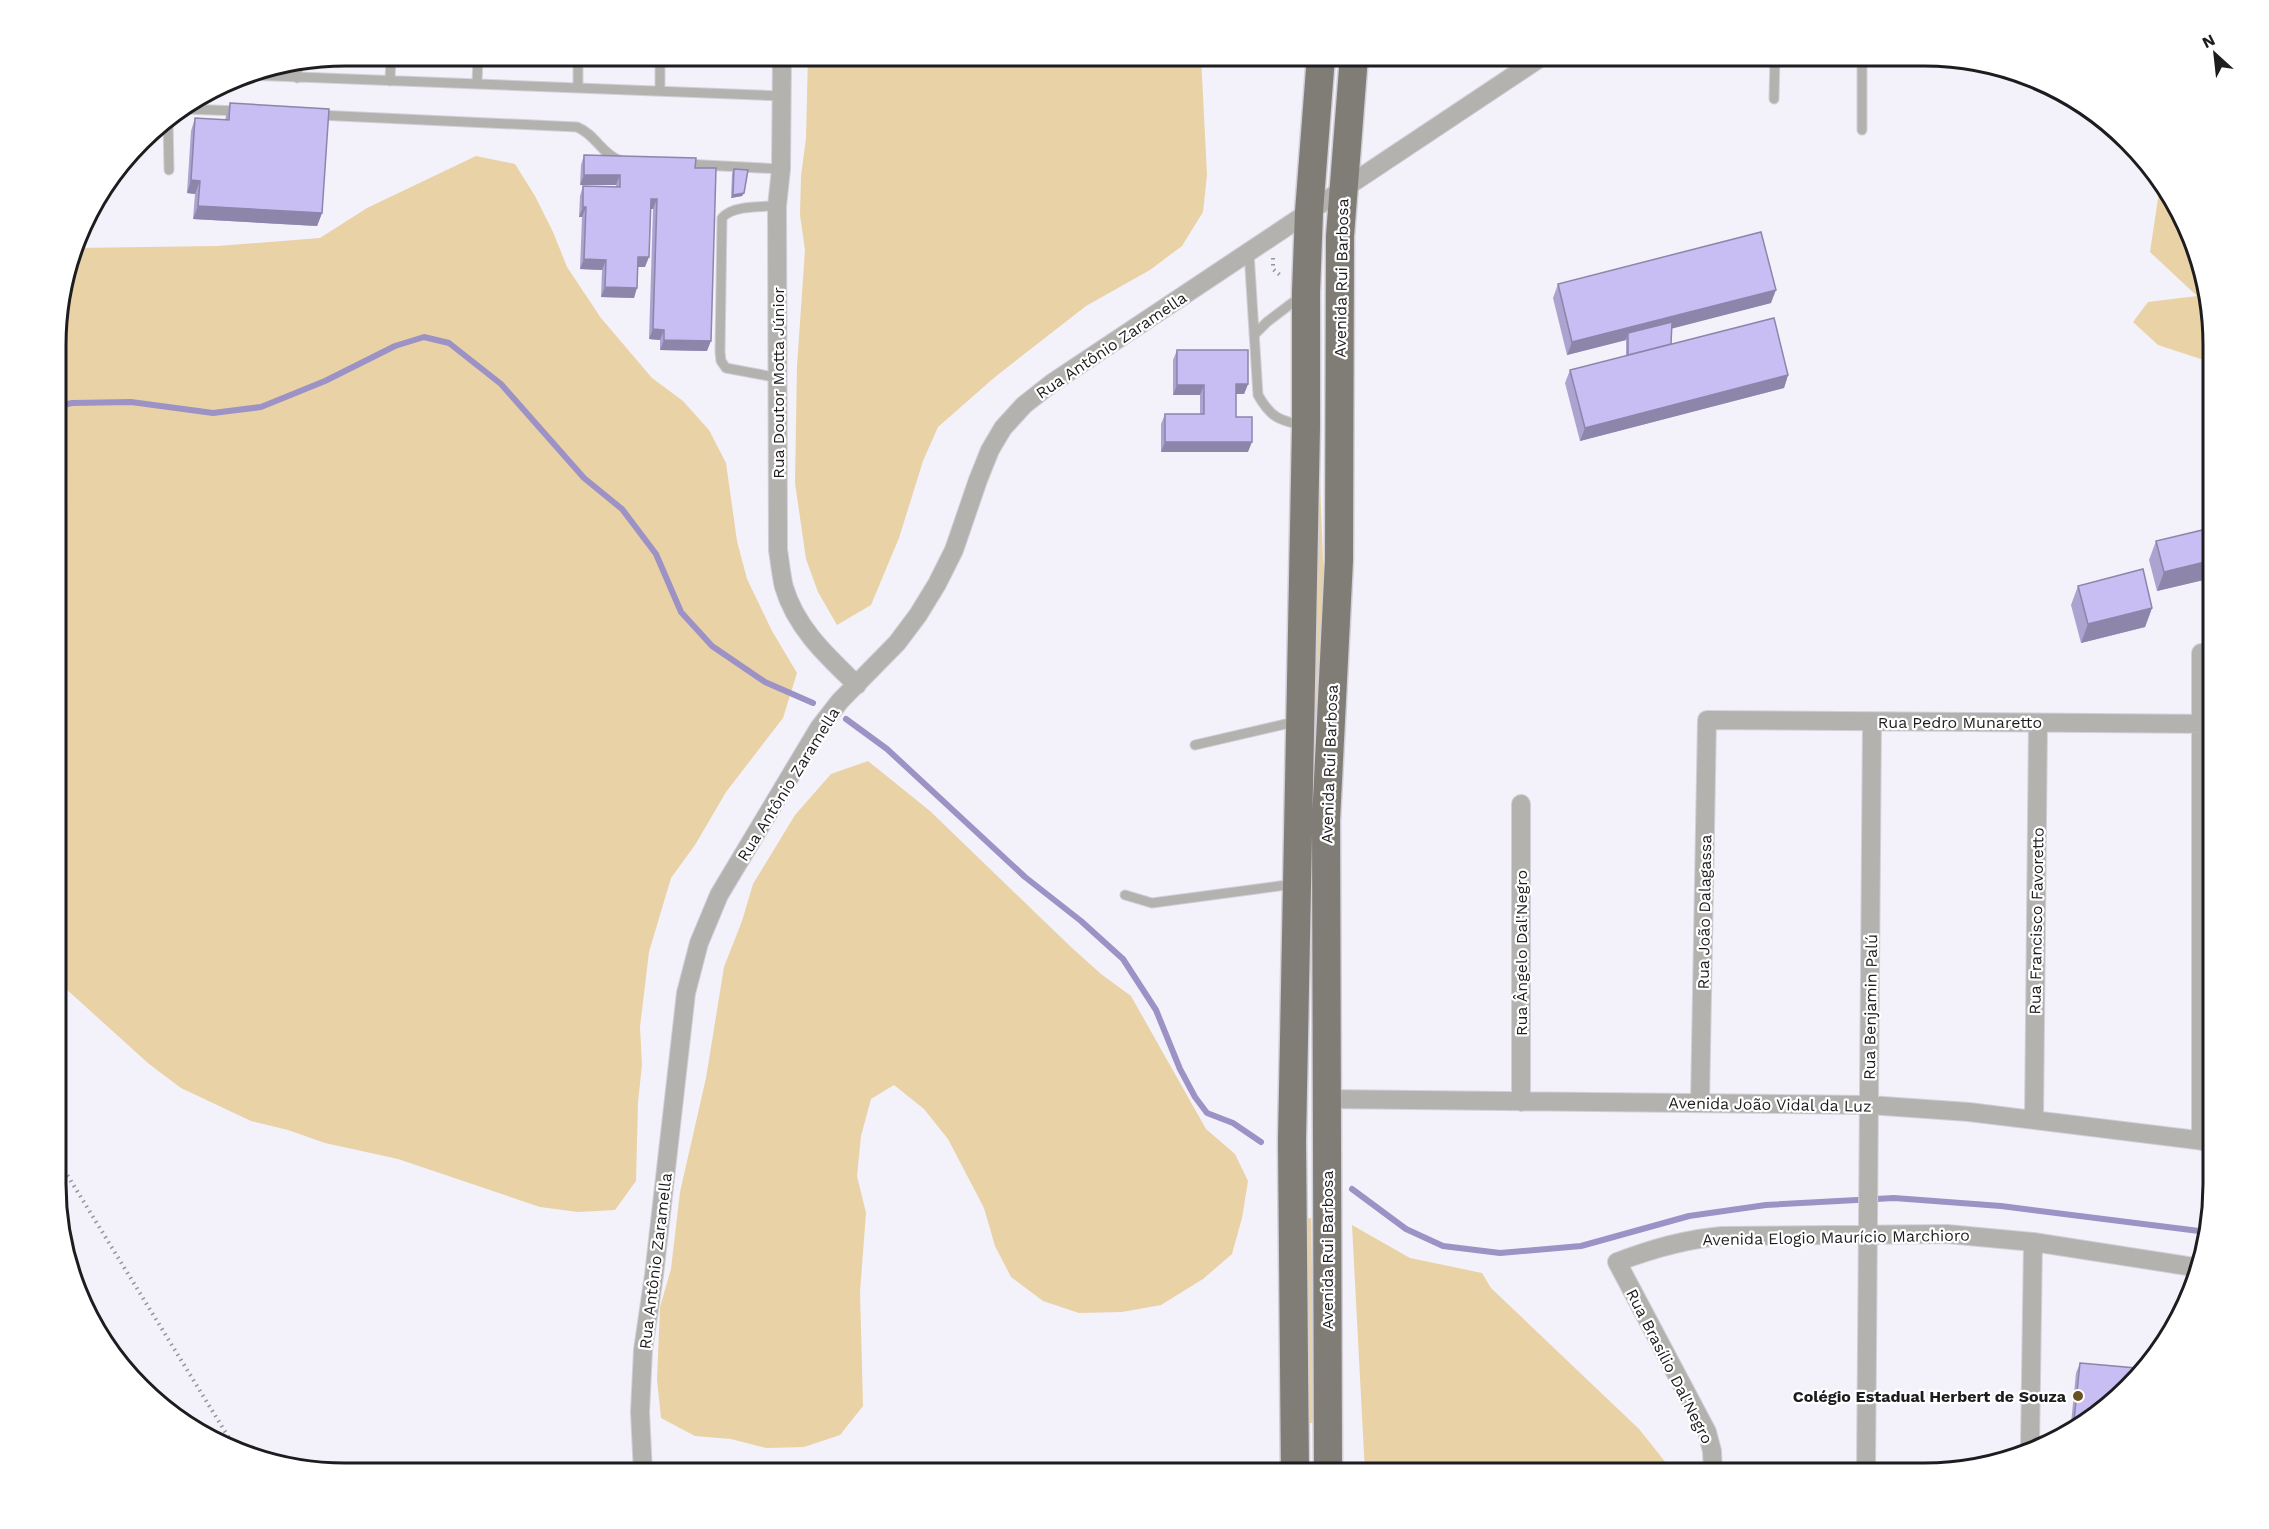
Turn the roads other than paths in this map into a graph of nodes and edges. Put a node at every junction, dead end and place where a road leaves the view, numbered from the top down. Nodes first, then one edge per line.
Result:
1 (391, 66) edge
2 (478, 66) edge
3 (579, 66) edge
4 (660, 66) edge
5 (782, 66) edge
6 (1320, 66) edge
7 (1353, 66) edge
8 (1528, 66) edge
9 (1775, 66) edge
10 (1862, 66) edge
11 (298, 70) edge
12 (272, 76) edge
13 (297, 78) junction
14 (390, 81) junction
15 (477, 84) junction
16 (578, 88) junction
17 (660, 90) junction
18 (782, 96) junction
19 (1774, 99) dead end
20 (195, 110) edge
21 (244, 112) edge
22 (303, 114) edge
23 (168, 129) edge
24 (1862, 130) dead end
25 (628, 162) edge
26 (675, 164) edge
27 (781, 169) junction
28 (170, 170) dead end
29 (1343, 189) junction
30 (777, 206) junction
31 (1309, 212) junction
32 (1249, 252) junction
33 (1295, 287) junction
34 (1254, 335) junction
35 (779, 378) junction
36 (1306, 427) junction
37 (2201, 653) dead end
38 (2203, 677) edge
39 (857, 685) junction
40 (1300, 720) junction
41 (1707, 720) joint
42 (1872, 722) junction
43 (2038, 723) junction
44 (2203, 724) edge
45 (1195, 745) dead end
46 (1521, 804) dead end
47 (1297, 884) junction
48 (1125, 895) dead end
49 (1326, 1100) junction
50 (1521, 1101) junction
51 (1700, 1103) junction
52 (1869, 1105) junction
53 (2034, 1119) junction
54 (2203, 1141) edge
55 (1868, 1226) junction
56 (2032, 1242) junction
57 (1617, 1262) joint
58 (2190, 1266) edge
59 (2030, 1442) edge
60 (643, 1463) edge
61 (1295, 1463) edge
62 (1328, 1463) edge
63 (1713, 1463) edge
64 (1866, 1463) edge

1 - 14 lane
2 - 15 lane
3 - 16 lane
4 - 17 lane
5 - 18 street, Rua Doutor Motta Júnior
6 - 31 main road, Avenida Rui Barbosa
7 - 29 main road, Avenida Rui Barbosa
8 - 29 street, Rua Antônio Zaramella
9 - 19 lane
10 - 24 lane
11 - 13 lane
12 - 13 lane
13 - 14 lane
14 - 15 lane
15 - 16 lane
16 - 17 lane
17 - 18 lane
18 - 27 street, Rua Doutor Motta Júnior
20 - 21 lane
22 - 25 lane
23 - 28 lane
26 - 27 lane
27 - 30 street, Rua Doutor Motta Júnior
29 - 31 street, Rua Antônio Zaramella
29 - 49 main road, Avenida Rui Barbosa
30 - 35 street, Rua Doutor Motta Júnior
30 - 35 lane
31 - 32 street, Rua Antônio Zaramella
31 - 33 main road, Avenida Rui Barbosa
32 - 34 lane
32 - 39 street, Rua Antônio Zaramella
33 - 34 lane
33 - 36 main road, Avenida Rui Barbosa
34 - 36 lane
35 - 39 street, Rua Doutor Motta Júnior
36 - 40 main road, Avenida Rui Barbosa
37 - 38 street
39 - 60 street, Rua Antônio Zaramella
40 - 45 lane
40 - 47 main road, Avenida Rui Barbosa
41 - 42 street, Rua Pedro Munaretto
41 - 51 street, Rua João Dalagassa
42 - 43 street, Rua Pedro Munaretto
42 - 52 street, Rua Benjamin Palú
43 - 44 street, Rua Pedro Munaretto
43 - 53 street, Rua Francisco Favoretto
46 - 50 street, Rua Ângelo Dal'Negro
47 - 48 lane
47 - 61 main road, Avenida Rui Barbosa
49 - 50 street, Avenida João Vidal da Luz
49 - 62 main road, Avenida Rui Barbosa
50 - 51 street, Avenida João Vidal da Luz
51 - 52 street, Avenida João Vidal da Luz
52 - 53 street, Avenida João Vidal da Luz
52 - 55 street, Rua Benjamin Palú
53 - 54 street, Avenida João Vidal da Luz
55 - 56 street, Avenida Elogio Maurício Marchioro
55 - 57 street, Avenida Elogio Maurício Marchioro
55 - 64 street, Rua Benjamin Palú
56 - 58 street, Avenida Elogio Maurício Marchioro
56 - 59 street
57 - 63 street, Rua Brasílio Dal'Negro

